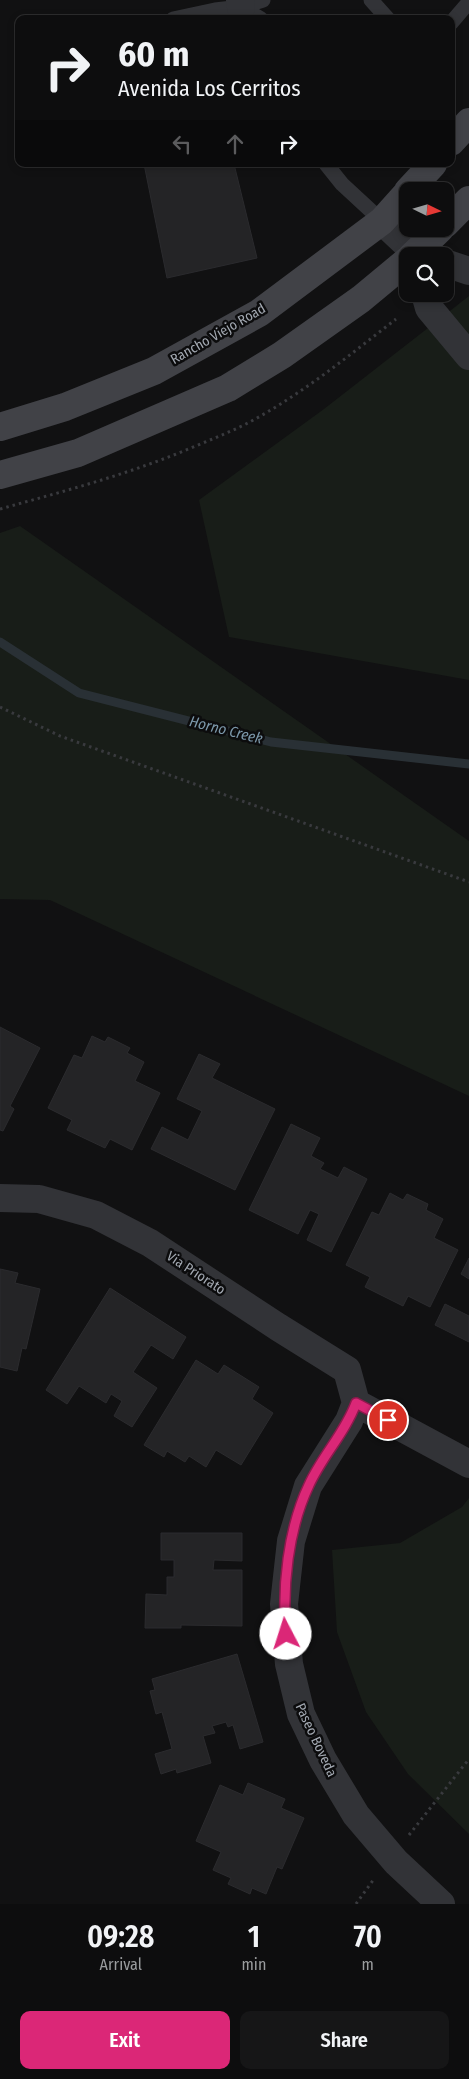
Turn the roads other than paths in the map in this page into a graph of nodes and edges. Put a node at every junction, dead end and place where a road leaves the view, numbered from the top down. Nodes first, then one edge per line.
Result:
1 (371, 0) edge
2 (469, 2) edge
3 (251, 6) edge
4 (192, 15) edge
5 (384, 15) edge
6 (455, 18) edge
7 (469, 122) edge
8 (455, 138) edge
9 (328, 167) edge
10 (430, 167) edge
11 (417, 182) edge
12 (469, 200) edge
13 (399, 202) edge
14 (454, 215) edge
15 (382, 221) junction
16 (407, 247) edge
17 (454, 265) edge
18 (399, 270) edge
19 (469, 271) edge
20 (428, 302) edge
21 (469, 356) edge
22 (0, 426) edge
23 (0, 475) edge
24 (0, 1198) edge
25 (356, 1403) junction
26 (469, 1464) edge
27 (442, 1904) edge

1 - 5 lane
2 - 6 lane
3 - 4 lane
7 - 8 main road
9 - 15 lane
10 - 11 main road, Rancho Viejo Road
12 - 14 main road
13 - 15 main road, Rancho Viejo Road
15 - 16 street
15 - 22 main road, Rancho Viejo Road
17 - 19 street
18 - 23 main road
20 - 21 street
24 - 25 street, Via Priorato
25 - 26 street
25 - 27 street, Paseo Boveda

